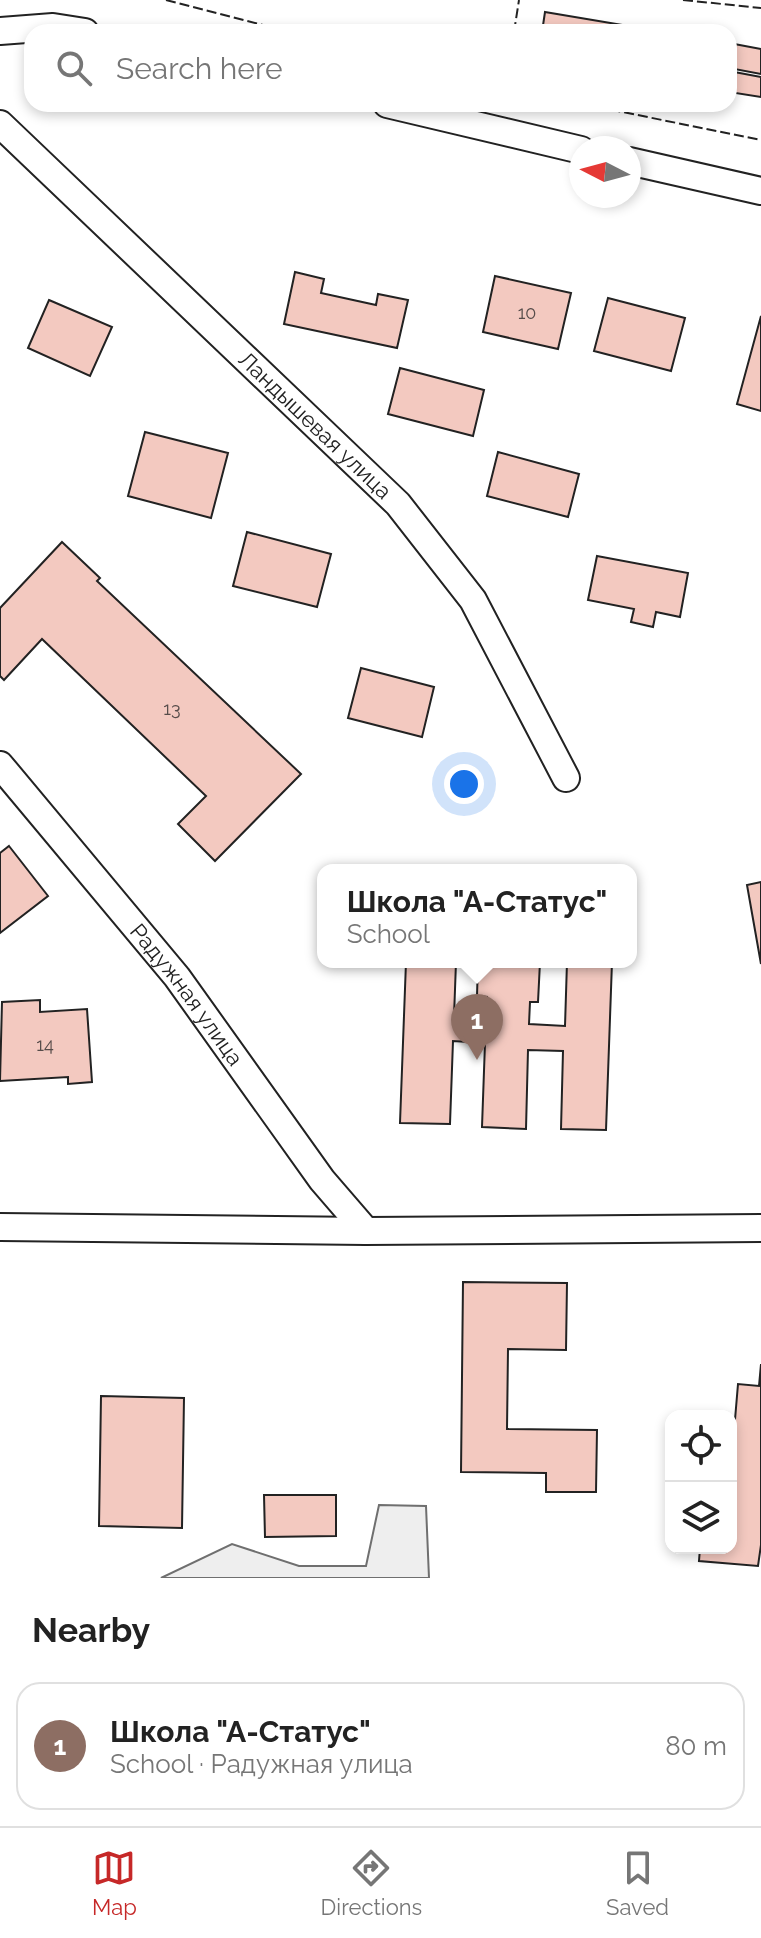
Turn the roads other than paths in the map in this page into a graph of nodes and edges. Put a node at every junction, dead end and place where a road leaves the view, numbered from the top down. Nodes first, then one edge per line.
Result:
1 (24, 29) edge
2 (0, 31) edge
3 (421, 112) edge
4 (0, 124) edge
5 (569, 147) edge
6 (641, 164) edge
7 (761, 191) edge
8 (0, 765) edge
9 (566, 778) dead end
10 (0, 1227) edge
11 (761, 1228) edge
12 (366, 1231) junction

1 - 2 street
3 - 5 street
4 - 9 street, Ландышевая улица
6 - 7 street
8 - 12 street, Радужная улица
10 - 12 street
11 - 12 street

